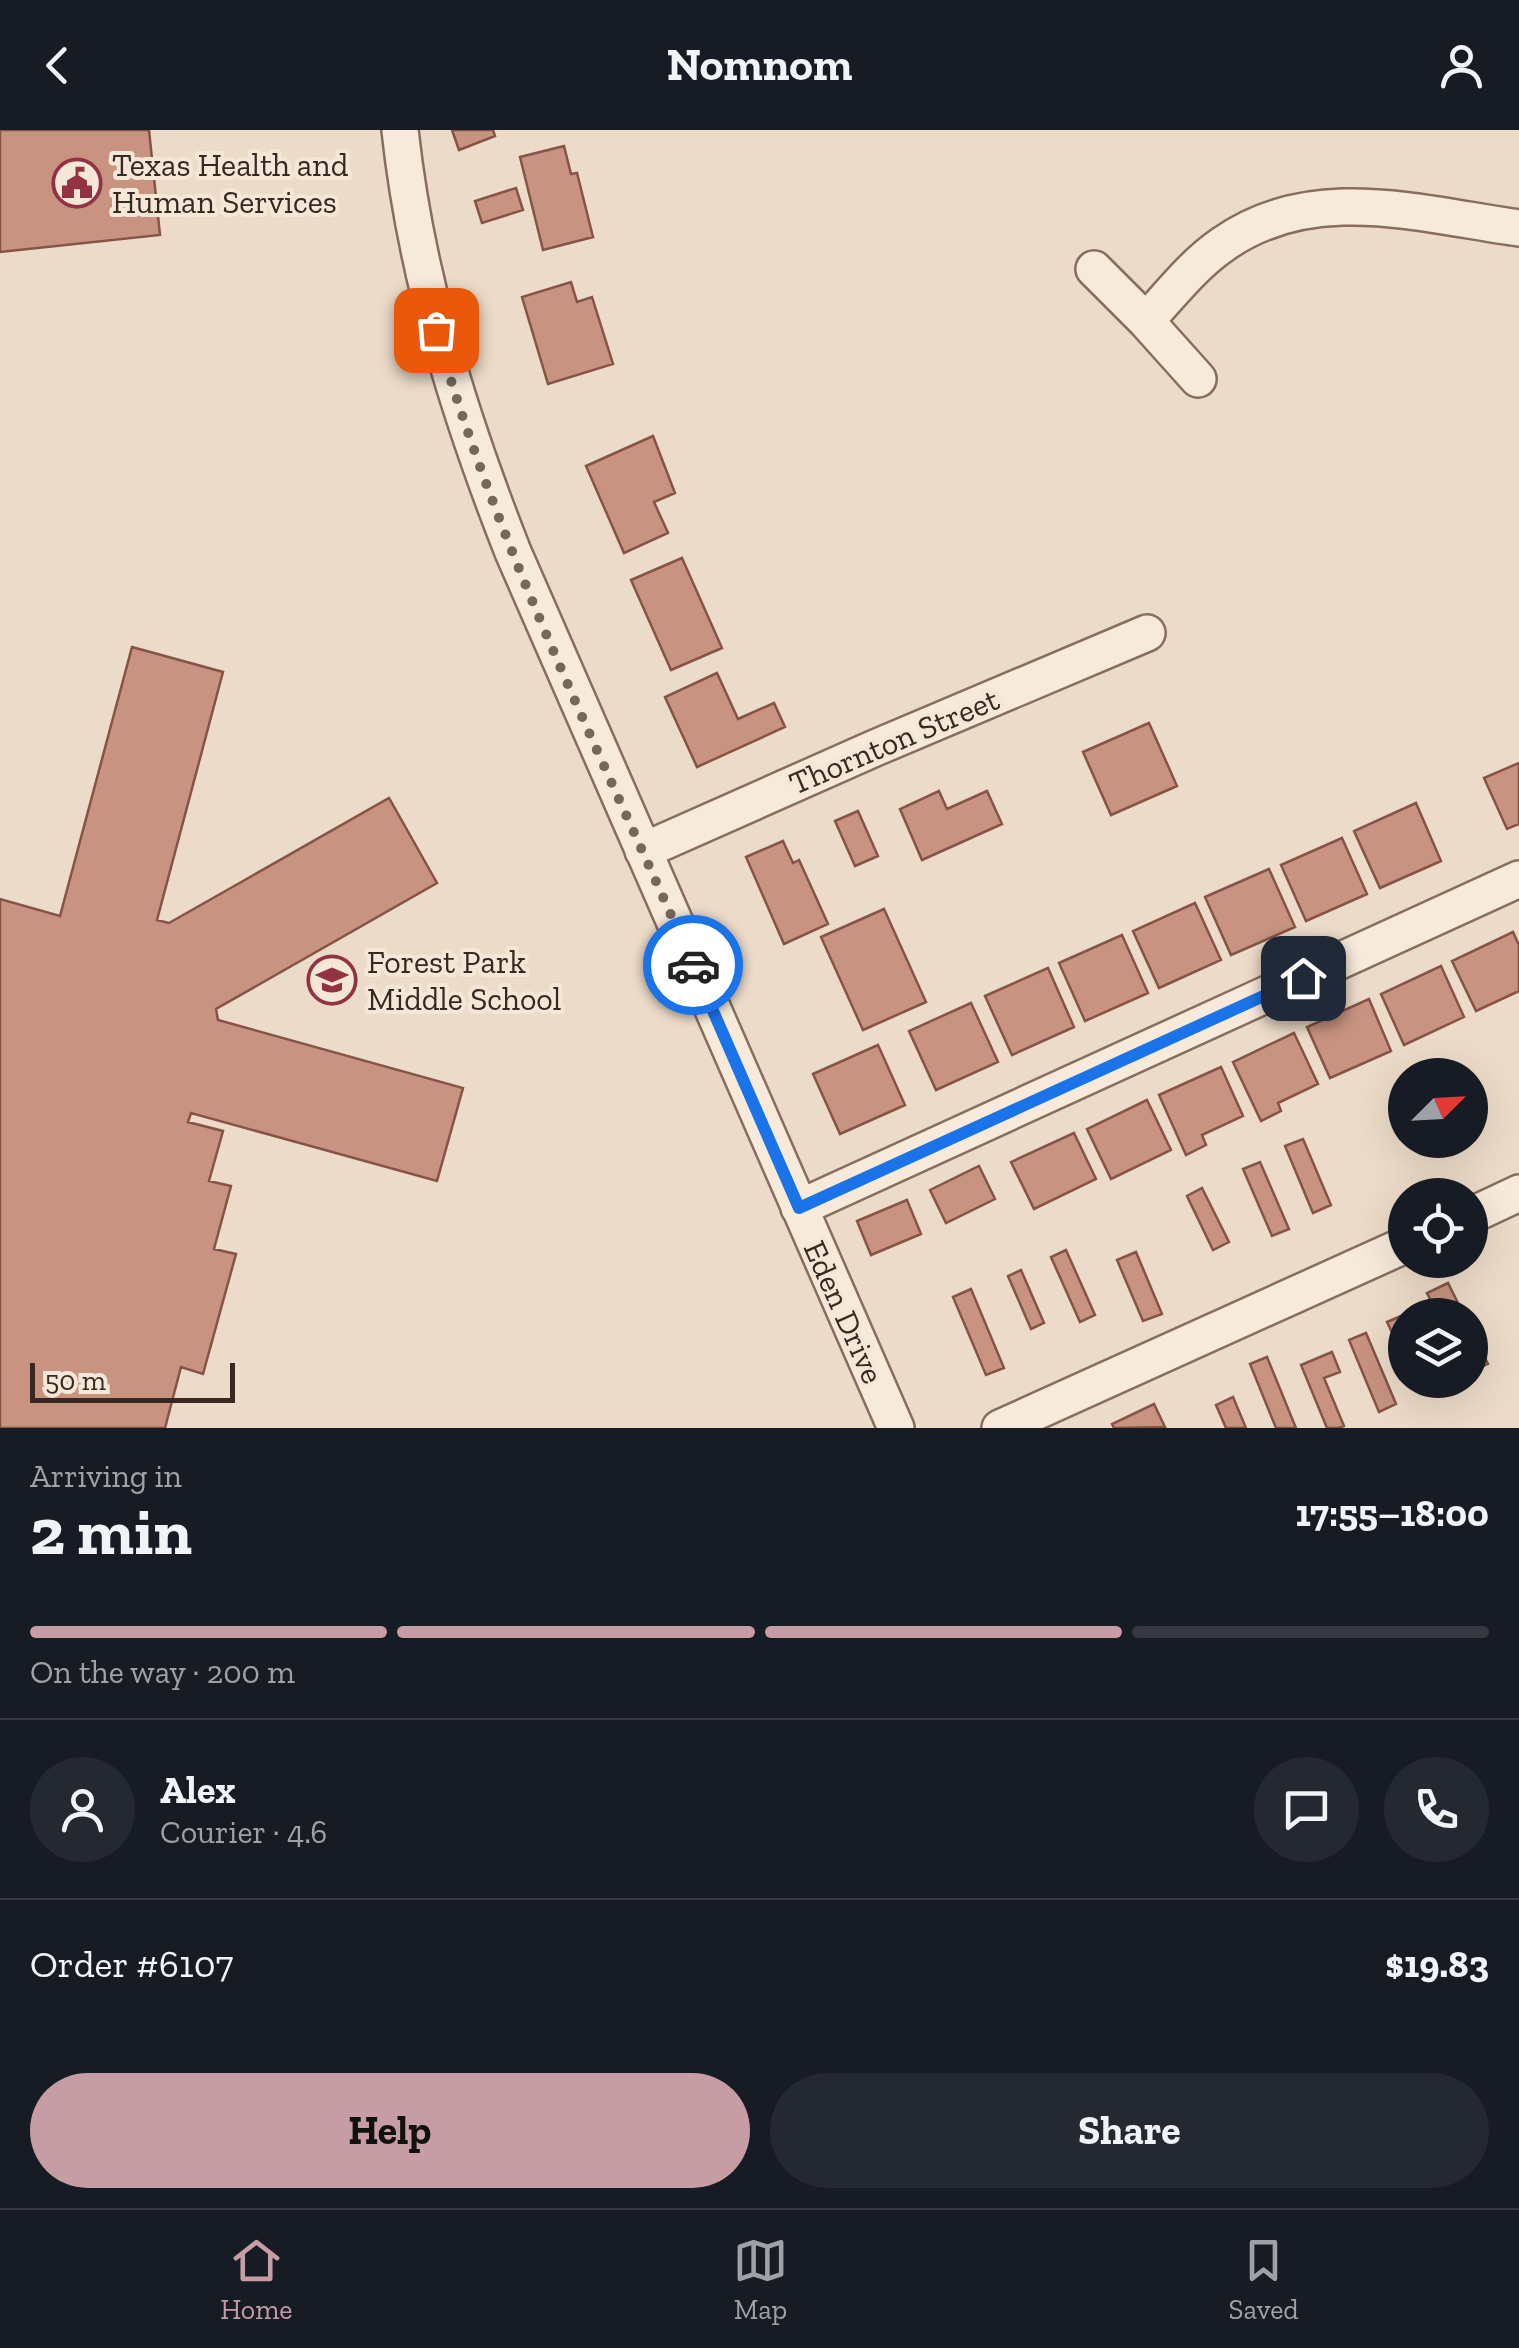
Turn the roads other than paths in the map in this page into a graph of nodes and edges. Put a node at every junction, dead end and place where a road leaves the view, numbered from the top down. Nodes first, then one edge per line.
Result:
1 (400, 130) edge
2 (1519, 228) edge
3 (1094, 269) dead end
4 (1146, 321) junction
5 (1198, 379) dead end
6 (1147, 633) dead end
7 (643, 851) junction
8 (1519, 879) edge
9 (1519, 1193) edge
10 (799, 1208) junction
11 (1488, 1208) edge
12 (1388, 1254) edge
13 (896, 1428) edge
14 (1000, 1428) edge

1 - 7 street, Eden Drive
2 - 4 street
3 - 4 street
4 - 5 street
6 - 7 street, Thornton Street
7 - 10 street, Eden Drive
8 - 10 street
9 - 11 street
10 - 13 street, Eden Drive
12 - 14 street

